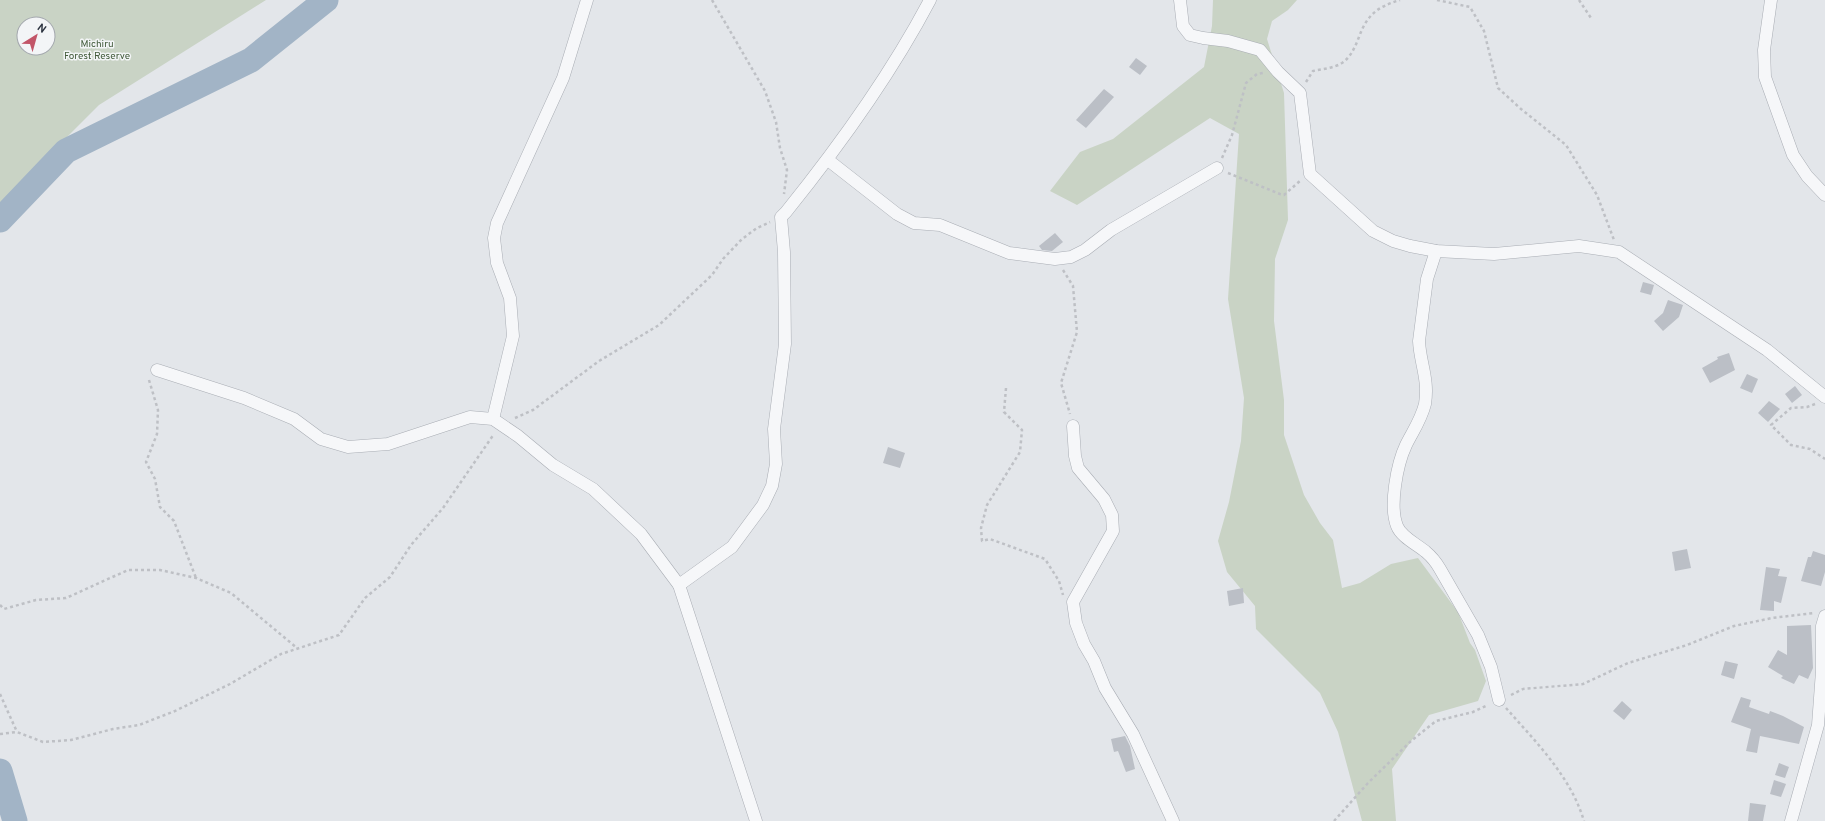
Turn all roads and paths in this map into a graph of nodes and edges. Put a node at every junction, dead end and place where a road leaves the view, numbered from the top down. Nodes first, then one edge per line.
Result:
1 (587, 0) edge
2 (712, 0) edge
3 (930, 0) edge
4 (1180, 0) edge
5 (1400, 0) edge
6 (1437, 0) edge
7 (1579, 0) edge
8 (1771, 0) edge
9 (1591, 18) dead end
10 (1278, 72) junction
11 (1300, 93) junction
12 (828, 160) junction
13 (1217, 168) junction
14 (1310, 174) junction
15 (1825, 195) edge
16 (780, 216) junction
17 (1436, 251) junction
18 (1619, 252) junction
19 (1060, 258) junction
20 (157, 370) joint
21 (1006, 388) dead end
22 (1822, 400) edge
23 (496, 422) junction
24 (1074, 426) joint
25 (1825, 459) edge
26 (196, 578) junction
27 (679, 585) junction
28 (1073, 602) junction
29 (0, 605) edge
30 (1821, 615) edge
31 (297, 649) junction
32 (0, 694) edge
33 (1499, 700) junction
34 (17, 732) junction
35 (0, 734) edge
36 (756, 821) edge
37 (1173, 821) edge
38 (1334, 821) edge
39 (1584, 821) edge
40 (1791, 821) edge

1 - 23 street
2 - 16 path
3 - 12 street
4 - 10 street
5 - 11 path
6 - 18 path
7 - 9 path
8 - 15 street
10 - 11 street
10 - 13 path
11 - 14 street
12 - 16 street
12 - 19 street
13 - 14 path
13 - 19 street
14 - 17 street
16 - 23 path
16 - 27 street
17 - 18 street
17 - 33 street
18 - 22 street
19 - 24 path
20 - 23 street
20 - 26 path
21 - 28 path
22 - 25 path
23 - 27 street
23 - 31 path
24 - 28 street
26 - 29 path
26 - 31 path
27 - 36 street
28 - 37 street
30 - 33 path
30 - 40 street
31 - 34 path
32 - 34 path
33 - 38 path
33 - 39 path
34 - 35 path

